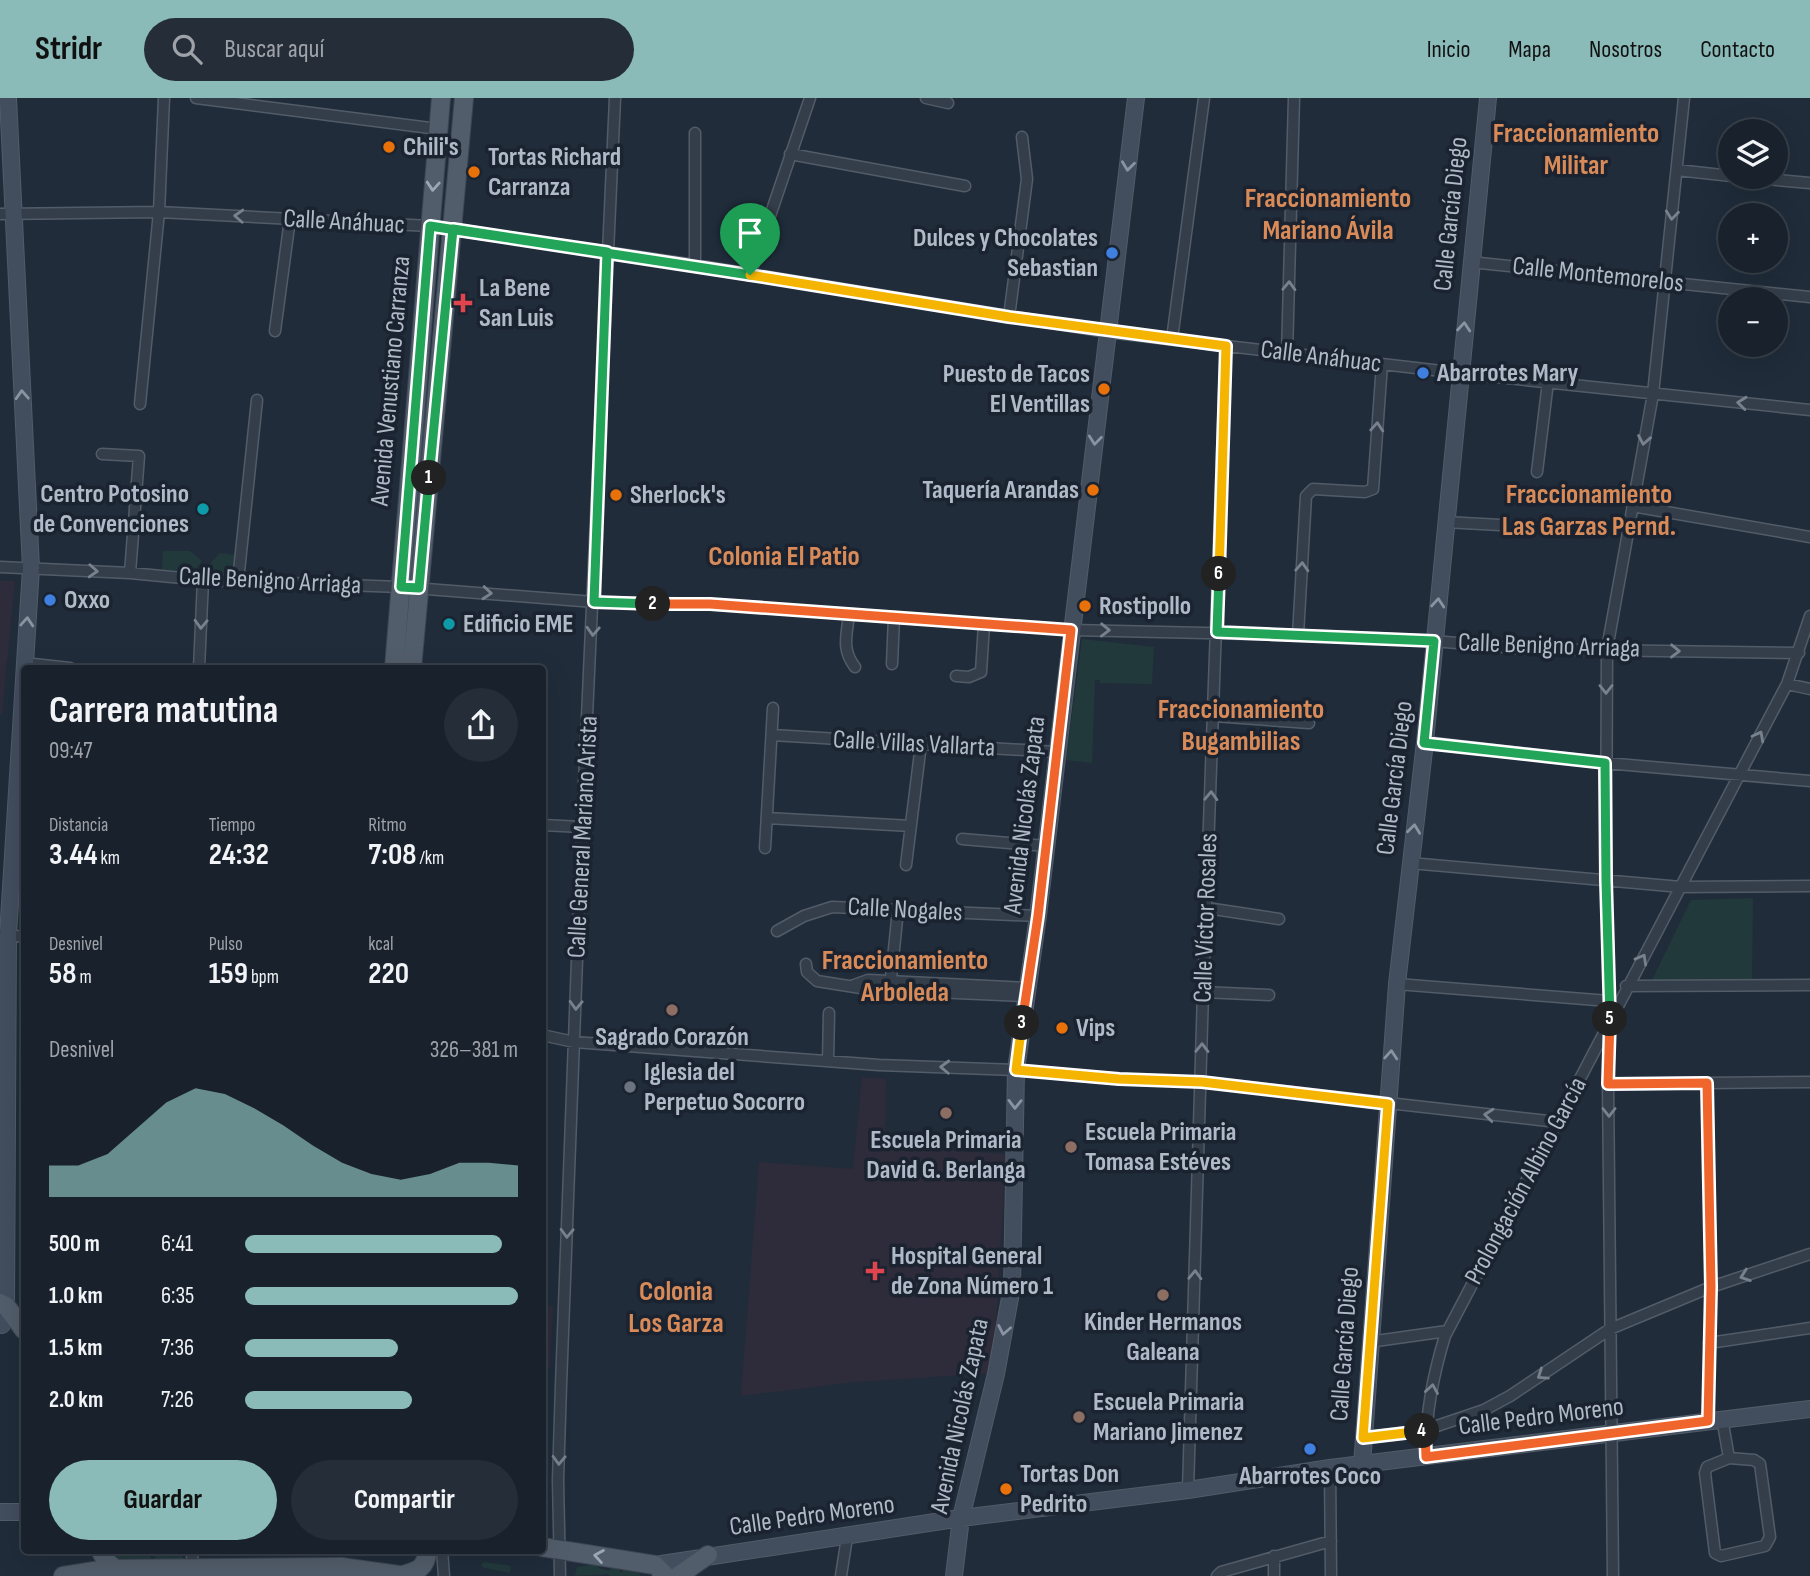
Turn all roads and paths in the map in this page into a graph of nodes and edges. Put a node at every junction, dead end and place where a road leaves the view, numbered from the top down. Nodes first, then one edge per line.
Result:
1 (8, 98) edge
2 (164, 98) edge
3 (196, 98) edge
4 (440, 98) edge
5 (464, 98) edge
6 (615, 98) edge
7 (810, 98) edge
8 (926, 98) edge
9 (1136, 98) edge
10 (1204, 98) edge
11 (1294, 98) edge
12 (1488, 98) edge
13 (1684, 98) edge
14 (948, 103) dead end
15 (438, 129) junction
16 (695, 132) dead end
17 (1022, 137) dead end
18 (790, 154) junction
19 (1677, 170) junction
20 (1718, 175) edge
21 (1788, 181) edge
22 (1810, 183) edge
23 (965, 186) dead end
24 (159, 212) junction
25 (7, 213) edge
26 (290, 219) junction
27 (430, 226) junction
28 (453, 229) junction
29 (607, 252) junction
30 (1470, 262) junction
31 (695, 265) junction
32 (750, 275) junction
33 (1664, 281) junction
34 (1810, 297) edge
35 (1009, 317) junction
36 (275, 331) dead end
37 (1107, 332) junction
38 (1172, 339) junction
39 (1226, 346) junction
40 (1287, 354) junction
41 (1382, 364) junction
42 (1459, 373) junction
43 (1548, 382) junction
44 (1653, 394) junction
45 (257, 400) dead end
46 (140, 404) dead end
47 (1810, 410) edge
48 (102, 454) dead end
49 (1537, 471) dead end
50 (1632, 506) junction
51 (1445, 522) junction
52 (1500, 526) dead end
53 (1810, 537) edge
54 (0, 567) edge
55 (31, 568) junction
56 (130, 573) junction
57 (203, 580) junction
58 (238, 581) junction
59 (410, 587) junction
60 (594, 602) junction
61 (849, 614) junction
62 (1810, 616) edge
63 (894, 617) junction
64 (984, 624) junction
65 (1071, 630) junction
66 (1217, 632) junction
67 (1298, 635) junction
68 (1434, 641) junction
69 (1606, 649) junction
70 (1799, 653) junction
71 (24, 663) joint
72 (892, 664) dead end
73 (42, 665) edge
74 (199, 665) edge
75 (395, 665) edge
76 (412, 665) edge
77 (855, 667) dead end
78 (956, 677) dead end
79 (1787, 684) junction
80 (1810, 689) edge
81 (773, 708) dead end
82 (1214, 716) junction
83 (1309, 723) dead end
84 (772, 736) junction
85 (1424, 743) junction
86 (921, 744) junction
87 (1057, 752) junction
88 (1605, 763) junction
89 (1739, 774) junction
90 (21, 776) edge
91 (1810, 781) edge
92 (767, 818) junction
93 (546, 825) edge
94 (911, 826) junction
95 (582, 827) junction
96 (962, 839) dead end
97 (1046, 846) junction
98 (765, 848) dead end
99 (1410, 863) junction
100 (906, 865) dead end
101 (1606, 880) junction
102 (1810, 886) edge
103 (1681, 887) junction
104 (1206, 908) junction
105 (898, 910) junction
106 (1038, 916) junction
107 (1279, 919) dead end
108 (777, 930) dead end
109 (11, 936) edge
110 (806, 964) dead end
111 (1397, 984) junction
112 (1810, 985) edge
113 (890, 986) junction
114 (1626, 986) junction
115 (1026, 992) junction
116 (1203, 992) junction
117 (1269, 995) dead end
118 (1609, 1000) junction
119 (829, 1013) dead end
120 (1610, 1019) junction
121 (546, 1036) edge
122 (575, 1042) junction
123 (828, 1061) junction
124 (1016, 1070) junction
125 (1202, 1082) junction
126 (1810, 1082) edge
127 (1707, 1083) junction
128 (1608, 1084) junction
129 (1388, 1104) junction
130 (1557, 1122) junction
131 (1810, 1254) edge
132 (1711, 1287) junction
133 (11, 1319) edge
134 (1810, 1328) edge
135 (1610, 1329) junction
136 (1447, 1331) junction
137 (1369, 1342) junction
138 (1709, 1343) junction
139 (1810, 1409) edge
140 (1715, 1420) junction
141 (1425, 1430) junction
142 (1610, 1434) junction
143 (1363, 1438) junction
144 (1426, 1457) junction
145 (1729, 1458) junction
146 (1362, 1465) junction
147 (1329, 1468) junction
148 (1188, 1490) junction
149 (0, 1512) edge
150 (21, 1512) edge
151 (961, 1518) junction
152 (847, 1537) junction
153 (1331, 1541) junction
154 (550, 1548) edge
155 (100, 1554) edge
156 (192, 1554) edge
157 (208, 1554) edge
158 (320, 1554) edge
159 (426, 1554) edge
160 (442, 1554) edge
161 (708, 1555) junction
162 (1273, 1556) junction
163 (226, 1567) junction
164 (660, 1570) edge
165 (110, 1571) edge
166 (341, 1572) edge
167 (195, 1573) edge
168 (63, 1576) edge
169 (404, 1576) edge
170 (444, 1576) edge
171 (560, 1576) edge
172 (678, 1576) edge
173 (841, 1576) edge
174 (954, 1576) edge
175 (1217, 1576) edge
176 (1274, 1576) edge
177 (1331, 1576) edge
178 (1612, 1576) edge

1 - 25 street
2 - 24 street
3 - 15 street
4 - 15 main road, Avenida Venustiano Carranza
5 - 28 main road, Avenida Venustiano Carranza
6 - 29 street, Calle General Mariano Arista
7 - 18 street
8 - 14 street
9 -> 37 street, Avenida Nicolás Zapata
10 - 38 street
40 -> 11 street
12 - 30 street, Calle García Diego
13 - 19 street
15 -> 27 main road, Avenida Venustiano Carranza
16 - 31 street
17 - 35 street
18 - 23 street
18 - 32 street
19 - 20 street
19 -> 33 street
21 - 22 street
24 - 25 street, Calle Anáhuac
26 -> 24 street, Calle Anáhuac
24 - 46 street
55 -> 25 street
26 - 27 street, Calle Anáhuac
26 - 36 street
27 - 28 street, Calle Anáhuac
27 - 59 main road, Avenida Venustiano Carranza
28 - 29 street, Calle Anáhuac
28 - 59 main road, Avenida Venustiano Carranza
29 - 31 street, Calle Anáhuac
29 - 60 street, Calle General Mariano Arista
30 - 33 street, Calle Montemorelos
42 -> 30 street, Calle García Diego
31 - 32 street, Calle Anáhuac
32 - 35 street, Calle Anáhuac
33 - 34 street, Calle Montemorelos
33 - 44 street
35 - 37 street, Calle Anáhuac
37 - 38 street, Calle Anáhuac
37 -> 65 street, Avenida Nicolás Zapata
38 - 39 street, Calle Anáhuac
39 - 40 street, Calle Anáhuac
39 - 66 street, Calle Víctor Rosales
40 - 41 street, Calle Anáhuac
41 - 42 street, Calle Anáhuac
67 -> 41 street
42 - 43 street, Calle Anáhuac
42 - 51 street, Calle García Diego
43 - 44 street, Calle Anáhuac
43 - 49 street
47 -> 44 street, Calle Anáhuac
44 -> 50 street
45 - 58 street
48 - 56 street
50 - 53 street
50 - 69 street
51 - 52 street
68 -> 51 street, Calle García Diego
54 - 55 street, Calle Benigno Arriaga
55 -> 56 street, Calle Benigno Arriaga
71 -> 55 street
56 - 57 street, Calle Benigno Arriaga
57 - 58 street, Calle Benigno Arriaga
57 -> 74 street
58 - 59 street, Calle Benigno Arriaga
59 -> 60 street, Calle Benigno Arriaga
59 - 75 main road, Avenida Venustiano Carranza
59 - 76 main road, Avenida Venustiano Carranza
60 - 61 street, Calle Benigno Arriaga
60 -> 95 street, Calle General Mariano Arista
61 - 63 street, Calle Benigno Arriaga
61 - 77 street
62 - 70 street, Prolongación Albino García
63 - 64 street, Calle Benigno Arriaga
63 - 72 street
64 - 65 street, Calle Benigno Arriaga
64 - 78 street
65 -> 66 street, Calle Benigno Arriaga
65 - 87 street, Avenida Nicolás Zapata
66 - 67 street, Calle Benigno Arriaga
66 - 82 street, Calle Víctor Rosales
67 - 68 street, Calle Benigno Arriaga
68 - 69 street, Calle Benigno Arriaga
68 - 85 street, Calle García Diego
69 -> 70 street, Calle Benigno Arriaga
69 -> 88 street
70 - 79 street, Prolongación Albino García
71 - 73 street
79 - 80 street
89 -> 79 street, Prolongación Albino García
81 - 84 street
82 - 83 street
104 -> 82 street, Calle Víctor Rosales
84 - 86 street, Calle Villas Vallarta
84 - 92 street
85 - 88 street
99 -> 85 street, Calle García Diego
86 - 87 street, Calle Villas Vallarta
86 - 94 street
87 - 97 street, Avenida Nicolás Zapata
88 - 89 street
88 - 101 street
89 - 91 street
89 - 103 street, Prolongación Albino García
90 - 109 street
92 - 94 street
92 - 98 street
93 - 95 street
94 - 100 street
95 -> 122 street, Calle General Mariano Arista
96 - 97 street
97 - 106 street, Avenida Nicolás Zapata
99 - 101 street
99 - 111 street, Calle García Diego
101 - 103 street
101 - 118 street
102 - 103 street
114 -> 103 street, Prolongación Albino García
104 - 107 street
104 - 116 street, Calle Víctor Rosales
105 - 106 street, Calle Nogales
105 - 108 street, Calle Nogales
105 - 113 street
106 - 115 street, Avenida Nicolás Zapata
109 - 133 street
110 - 113 street
111 - 118 street
129 -> 111 street, Calle García Diego
112 - 114 street
113 - 115 street
114 - 120 street, Prolongación Albino García
115 - 124 street, Avenida Nicolás Zapata
116 - 117 street
125 -> 116 street, Calle Víctor Rosales
118 - 120 street
119 - 123 street
120 - 128 street
120 - 130 street, Prolongación Albino García
121 - 122 street
122 - 123 street
122 -> 154 street, Calle General Mariano Arista
124 -> 123 street
124 - 125 street
124 -> 151 street, Avenida Nicolás Zapata
125 - 129 street
148 -> 125 street, Calle Víctor Rosales
126 - 127 street
127 - 128 street
127 - 132 street
128 -> 135 street
130 -> 129 street
129 - 137 street, Calle García Diego
130 - 136 street, Prolongación Albino García
131 -> 132 street
132 - 135 street
132 - 138 street
134 - 138 street
135 -> 141 street
135 - 142 street
136 - 137 street
141 -> 136 street, Prolongación Albino García
137 - 143 street, Calle García Diego
138 - 140 street
139 - 140 street, Calle Pedro Moreno
140 - 142 street, Calle Pedro Moreno
140 - 145 street
141 - 143 street
141 - 144 street, Prolongación Albino García
142 - 144 street, Calle Pedro Moreno
142 - 178 street
143 - 146 street, Calle García Diego
144 - 146 street, Calle Pedro Moreno
145 - 145 street
146 - 147 street, Calle Pedro Moreno
147 - 148 street, Calle Pedro Moreno
147 - 153 street
148 - 151 street, Calle Pedro Moreno
149 - 150 street
151 - 152 street, Calle Pedro Moreno
151 - 174 street, Avenida Nicolás Zapata
152 - 161 street, Calle Pedro Moreno
152 - 173 street
153 - 162 street
153 - 177 street
164 -> 154 main road
154 - 171 street, Calle General Mariano Arista
155 - 165 main road
156 - 167 street
157 - 163 main road
158 - 166 main road
159 - 169 main road
160 - 170 street
161 - 164 street, Calle Pedro Moreno
161 - 172 main road
162 - 175 street
162 - 176 street
163 - 166 main road
163 - 167 main road
165 - 167 main road
165 - 168 main road
166 - 169 main road

